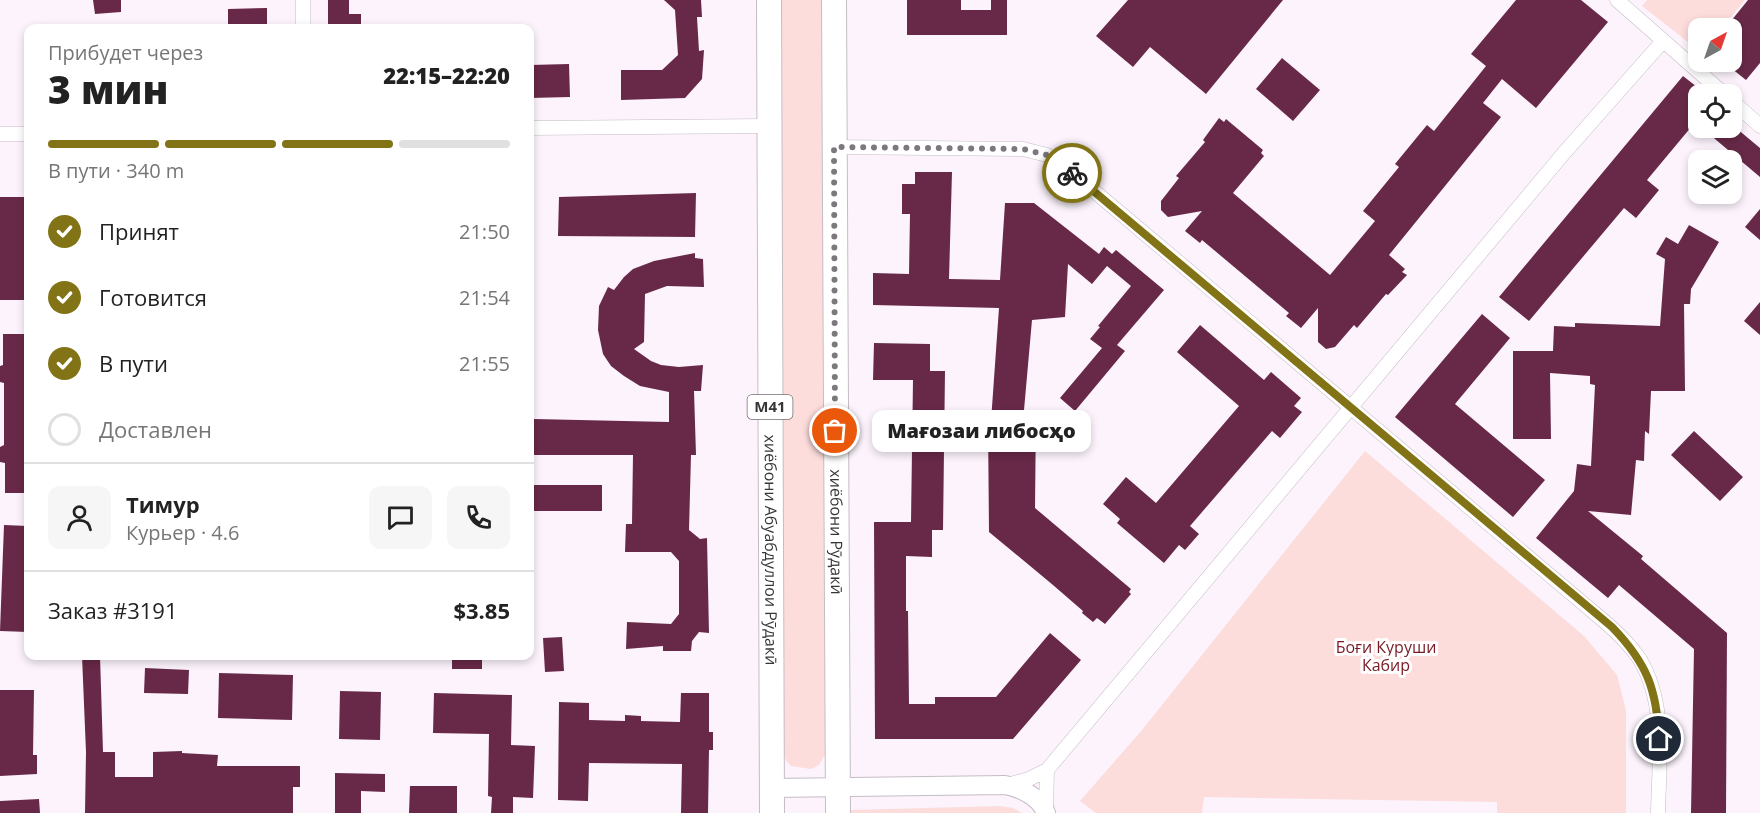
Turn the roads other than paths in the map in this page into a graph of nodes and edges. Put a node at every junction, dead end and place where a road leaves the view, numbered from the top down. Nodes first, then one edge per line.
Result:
1 (303, 0) edge
2 (769, 0) edge
3 (834, 0) edge
4 (1617, 0) edge
5 (303, 24) edge
6 (1663, 41) junction
7 (1712, 84) edge
8 (1742, 110) edge
9 (769, 126) junction
10 (1760, 126) edge
11 (534, 128) edge
12 (0, 134) edge
13 (24, 134) edge
14 (834, 147) junction
15 (1350, 407) junction
16 (1047, 770) junction
17 (1005, 785) junction
18 (837, 787) junction
19 (772, 788) junction
20 (1046, 812) edge
21 (772, 813) edge
22 (838, 813) edge
23 (1658, 813) edge

1 - 5 street
2 - 9 highway, хиёбони Абуабдуллои Рӯдакӣ / M41
3 - 14 highway, хиёбони Рӯдакӣ
4 - 6 street
6 - 7 street
6 - 15 street
8 - 10 street
9 - 11 street
9 - 19 highway, хиёбони Абуабдуллои Рӯдакӣ / M41
12 - 13 street
14 - 15 street
14 - 18 highway, хиёбони Рӯдакӣ
15 - 16 street
15 - 23 street
16 - 17 street
16 - 20 street
17 - 18 street
17 - 20 street
18 - 19 street
18 - 22 highway, хиёбони Рӯдакӣ
19 - 21 highway, хиёбони Абуабдуллои Рӯдакӣ / M41

